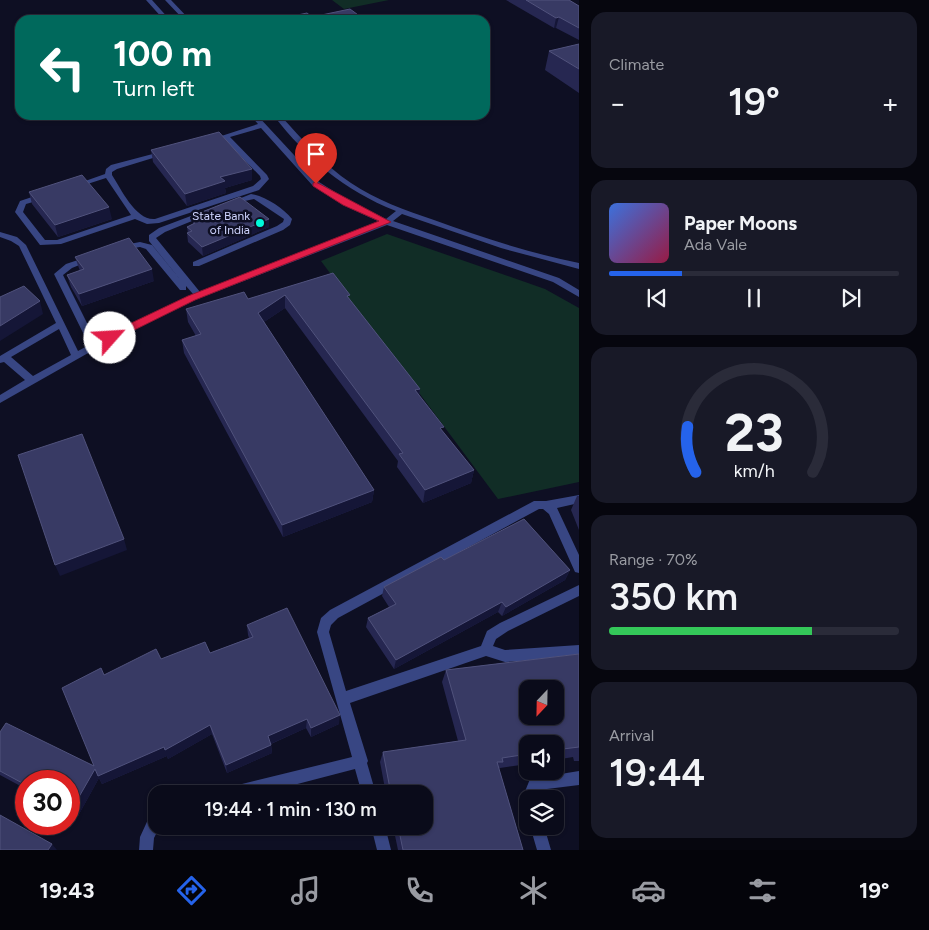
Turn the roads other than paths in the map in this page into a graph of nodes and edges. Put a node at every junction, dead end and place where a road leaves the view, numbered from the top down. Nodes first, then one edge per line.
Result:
1 (149, 0) edge
2 (168, 0) edge
3 (162, 15) edge
4 (182, 15) edge
5 (258, 120) edge
6 (281, 120) edge
7 (262, 125) junction
8 (225, 136) junction
9 (207, 141) edge
10 (170, 151) edge
11 (108, 175) junction
12 (70, 187) edge
13 (51, 194) edge
14 (402, 210) junction
15 (136, 216) junction
16 (387, 222) junction
17 (0, 234) edge
18 (114, 251) edge
19 (96, 257) edge
20 (196, 264) dead end
21 (579, 266) edge
22 (579, 294) edge
23 (195, 297) junction
24 (61, 324) junction
25 (94, 346) junction
26 (76, 355) junction
27 (3, 358) edge
28 (31, 380) junction
29 (0, 399) edge
30 (579, 499) edge
31 (546, 505) junction
32 (579, 568) edge
33 (579, 590) edge
34 (486, 650) junction
35 (579, 651) edge
36 (343, 699) junction
37 (361, 761) junction
38 (579, 778) edge
39 (266, 785) edge
40 (368, 785) edge
41 (533, 790) edge
42 (148, 835) edge
43 (380, 835) edge
44 (540, 835) edge
45 (146, 850) edge
46 (384, 850) edge
47 (544, 850) edge

1 - 3 street
2 - 4 street
5 - 7 street
6 - 14 street
7 - 8 street
7 - 16 street
8 - 9 street
8 - 15 street
10 - 11 street
11 - 12 street
11 - 15 street
13 - 15 street
14 - 16 street
14 - 21 street
16 - 22 street
16 - 23 street
17 - 24 street
18 - 23 street
19 - 25 street
20 - 23 street
23 - 25 street
24 - 26 street
24 - 27 street
25 - 26 street
26 - 28 street
27 - 28 street
28 - 29 street
30 - 31 street
31 - 32 street
31 - 36 street
33 - 34 street
34 - 35 street
34 - 36 street
36 - 37 street
37 - 39 street
37 - 40 street
38 - 41 street
42 - 45 street
43 - 46 street
44 - 47 street

